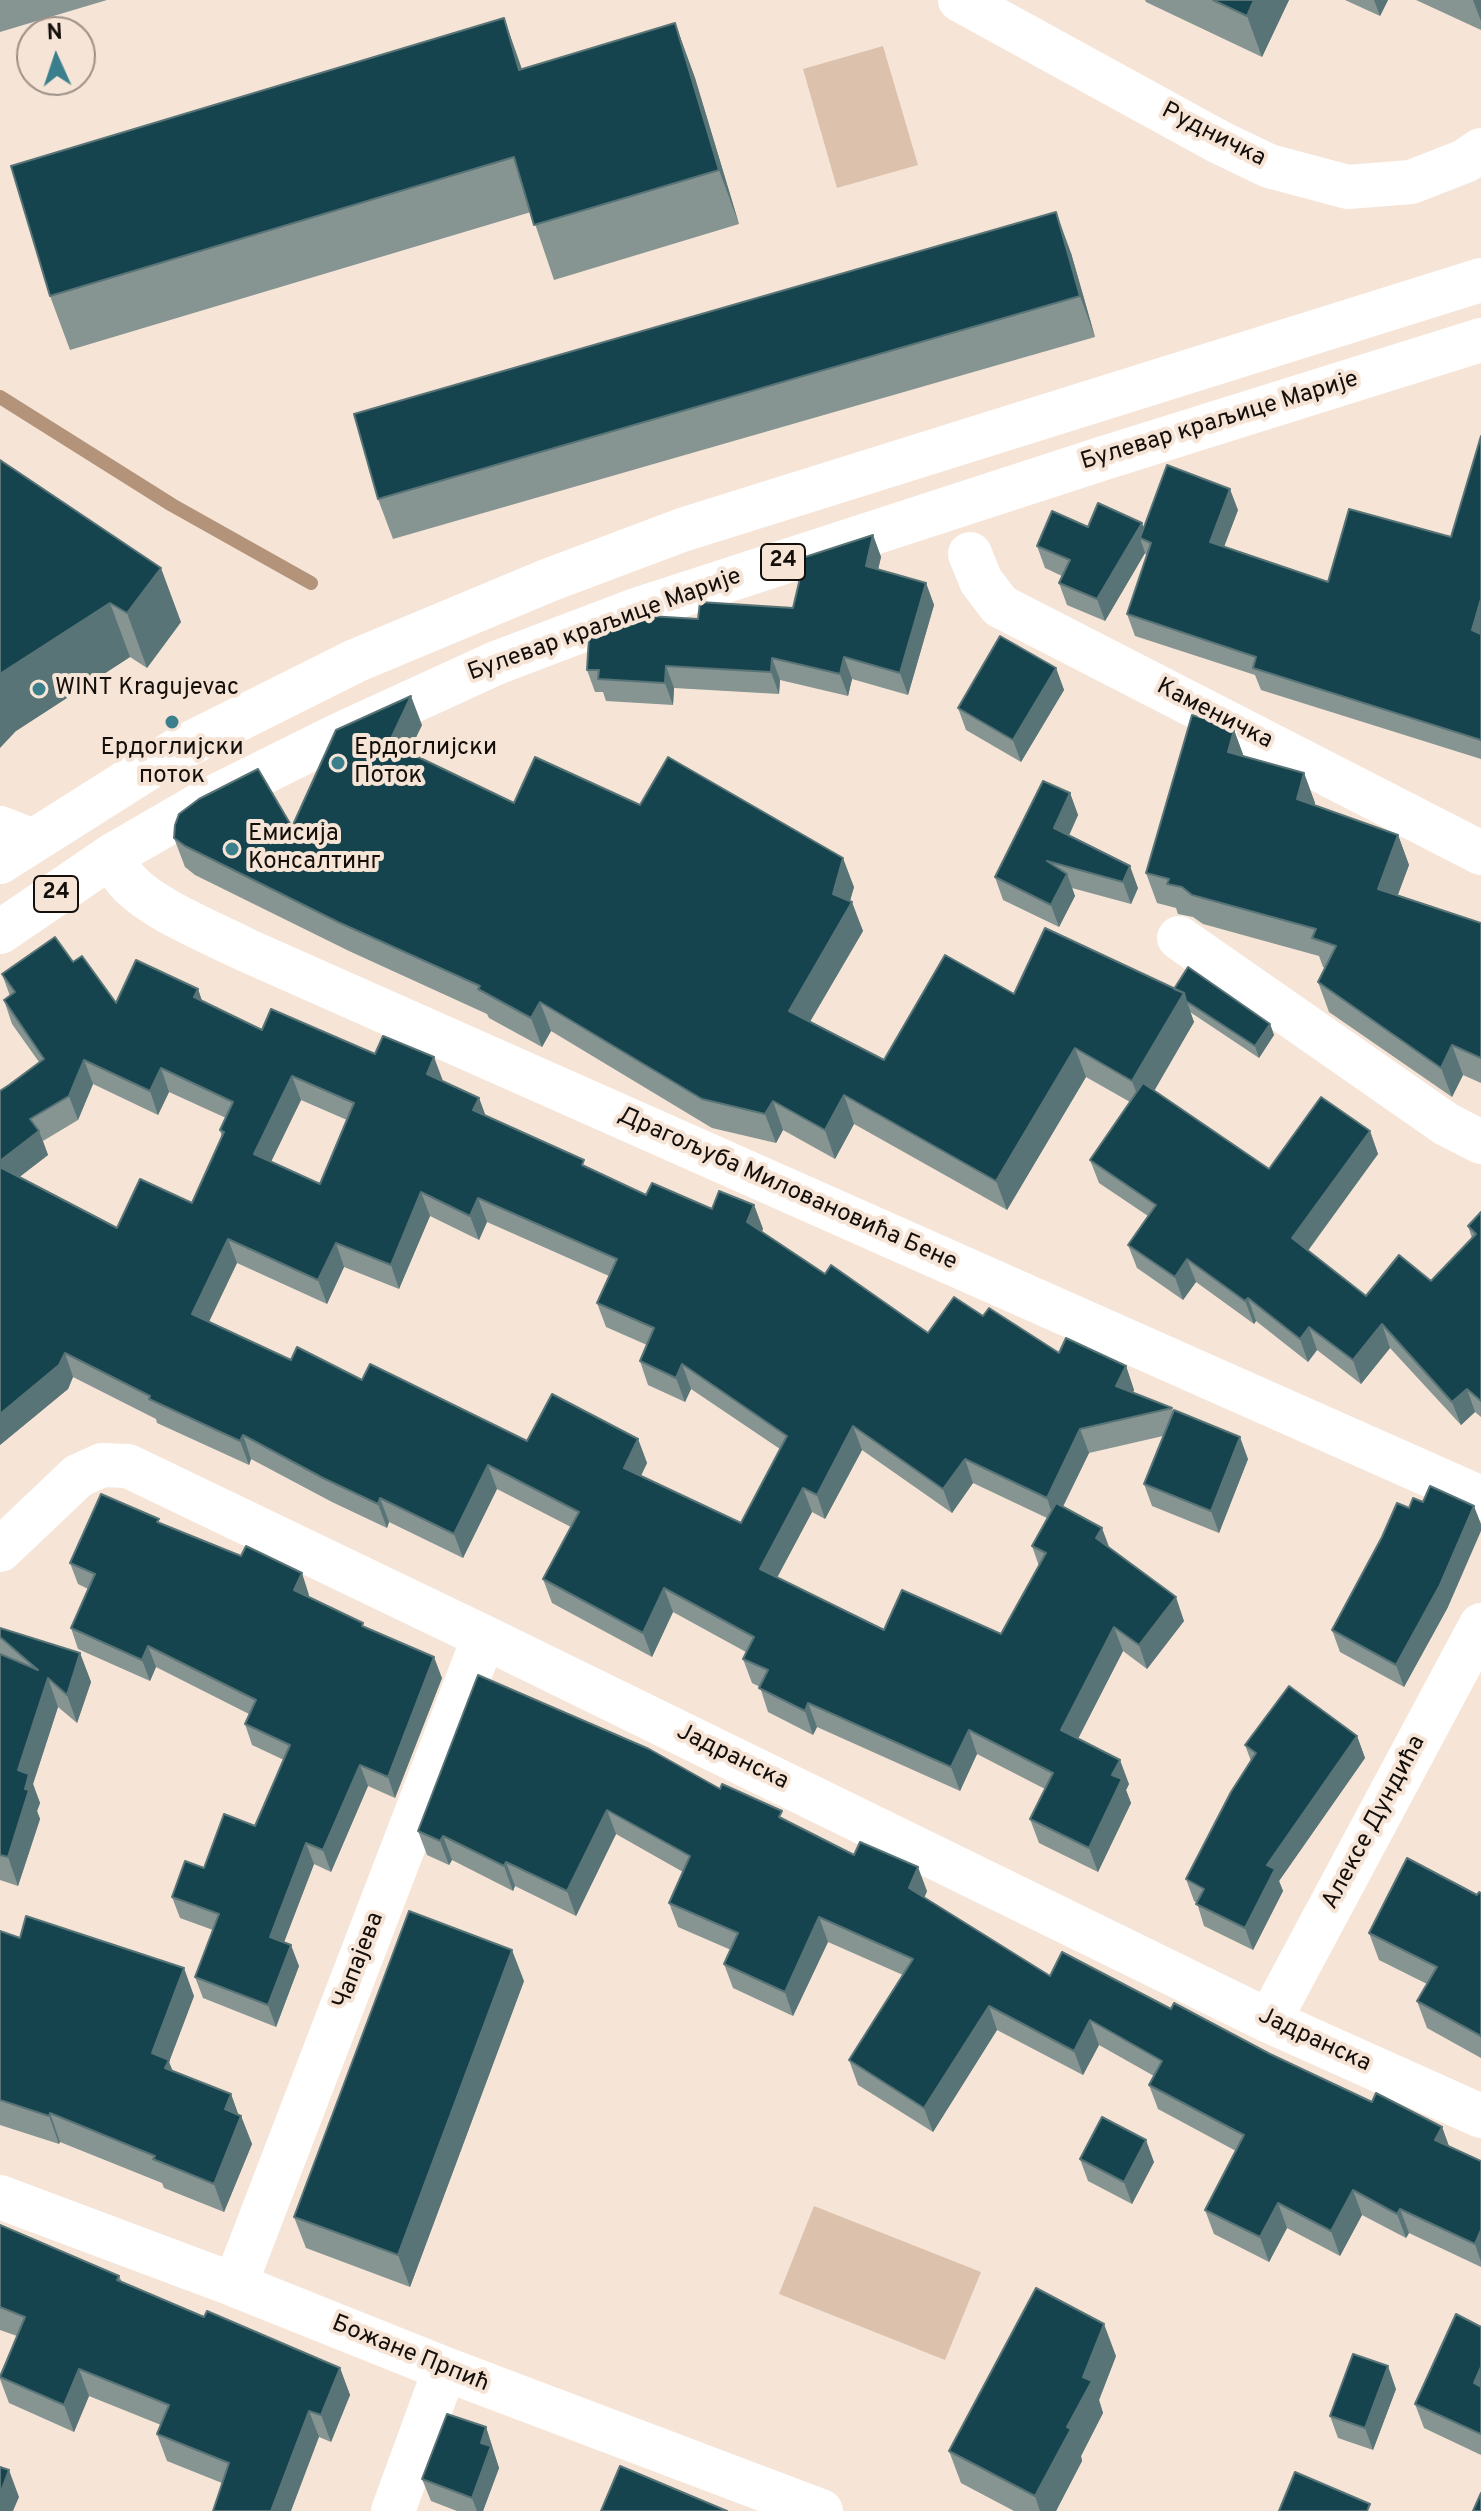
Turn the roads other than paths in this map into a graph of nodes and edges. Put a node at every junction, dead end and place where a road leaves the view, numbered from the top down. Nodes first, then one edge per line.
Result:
1 (960, 0) edge
2 (1481, 150) edge
3 (1481, 280) edge
4 (1481, 340) edge
5 (970, 554) dead end
6 (10, 843) edge
7 (1481, 853) edge
8 (113, 855) junction
9 (0, 932) edge
10 (1179, 938) dead end
11 (1481, 1142) edge
12 (1481, 1498) edge
13 (0, 1550) edge
14 (1481, 1625) edge
15 (484, 1637) junction
16 (1269, 2021) junction
17 (1481, 2116) edge
18 (0, 2197) edge
19 (235, 2285) junction
20 (445, 2369) junction
21 (393, 2511) edge
22 (821, 2511) edge

1 - 2 street, Рудничка
3 - 6 street, 24
4 - 8 street, Булевар краљице Марије / 24
5 - 7 street, Каменичка
8 - 9 street, Булевар краљице Марије / 24
8 - 12 street, Драгољуба Миловановића Бене
10 - 11 street
13 - 15 street, Јадранска
14 - 16 street, Алексе Дундића
15 - 16 street, Јадранска
15 - 19 street, Чапајева
16 - 17 street, Јадранска
18 - 19 street, Божане Прпић
19 - 20 street, Божане Прпић
20 - 21 street
20 - 22 street, Божане Прпић

